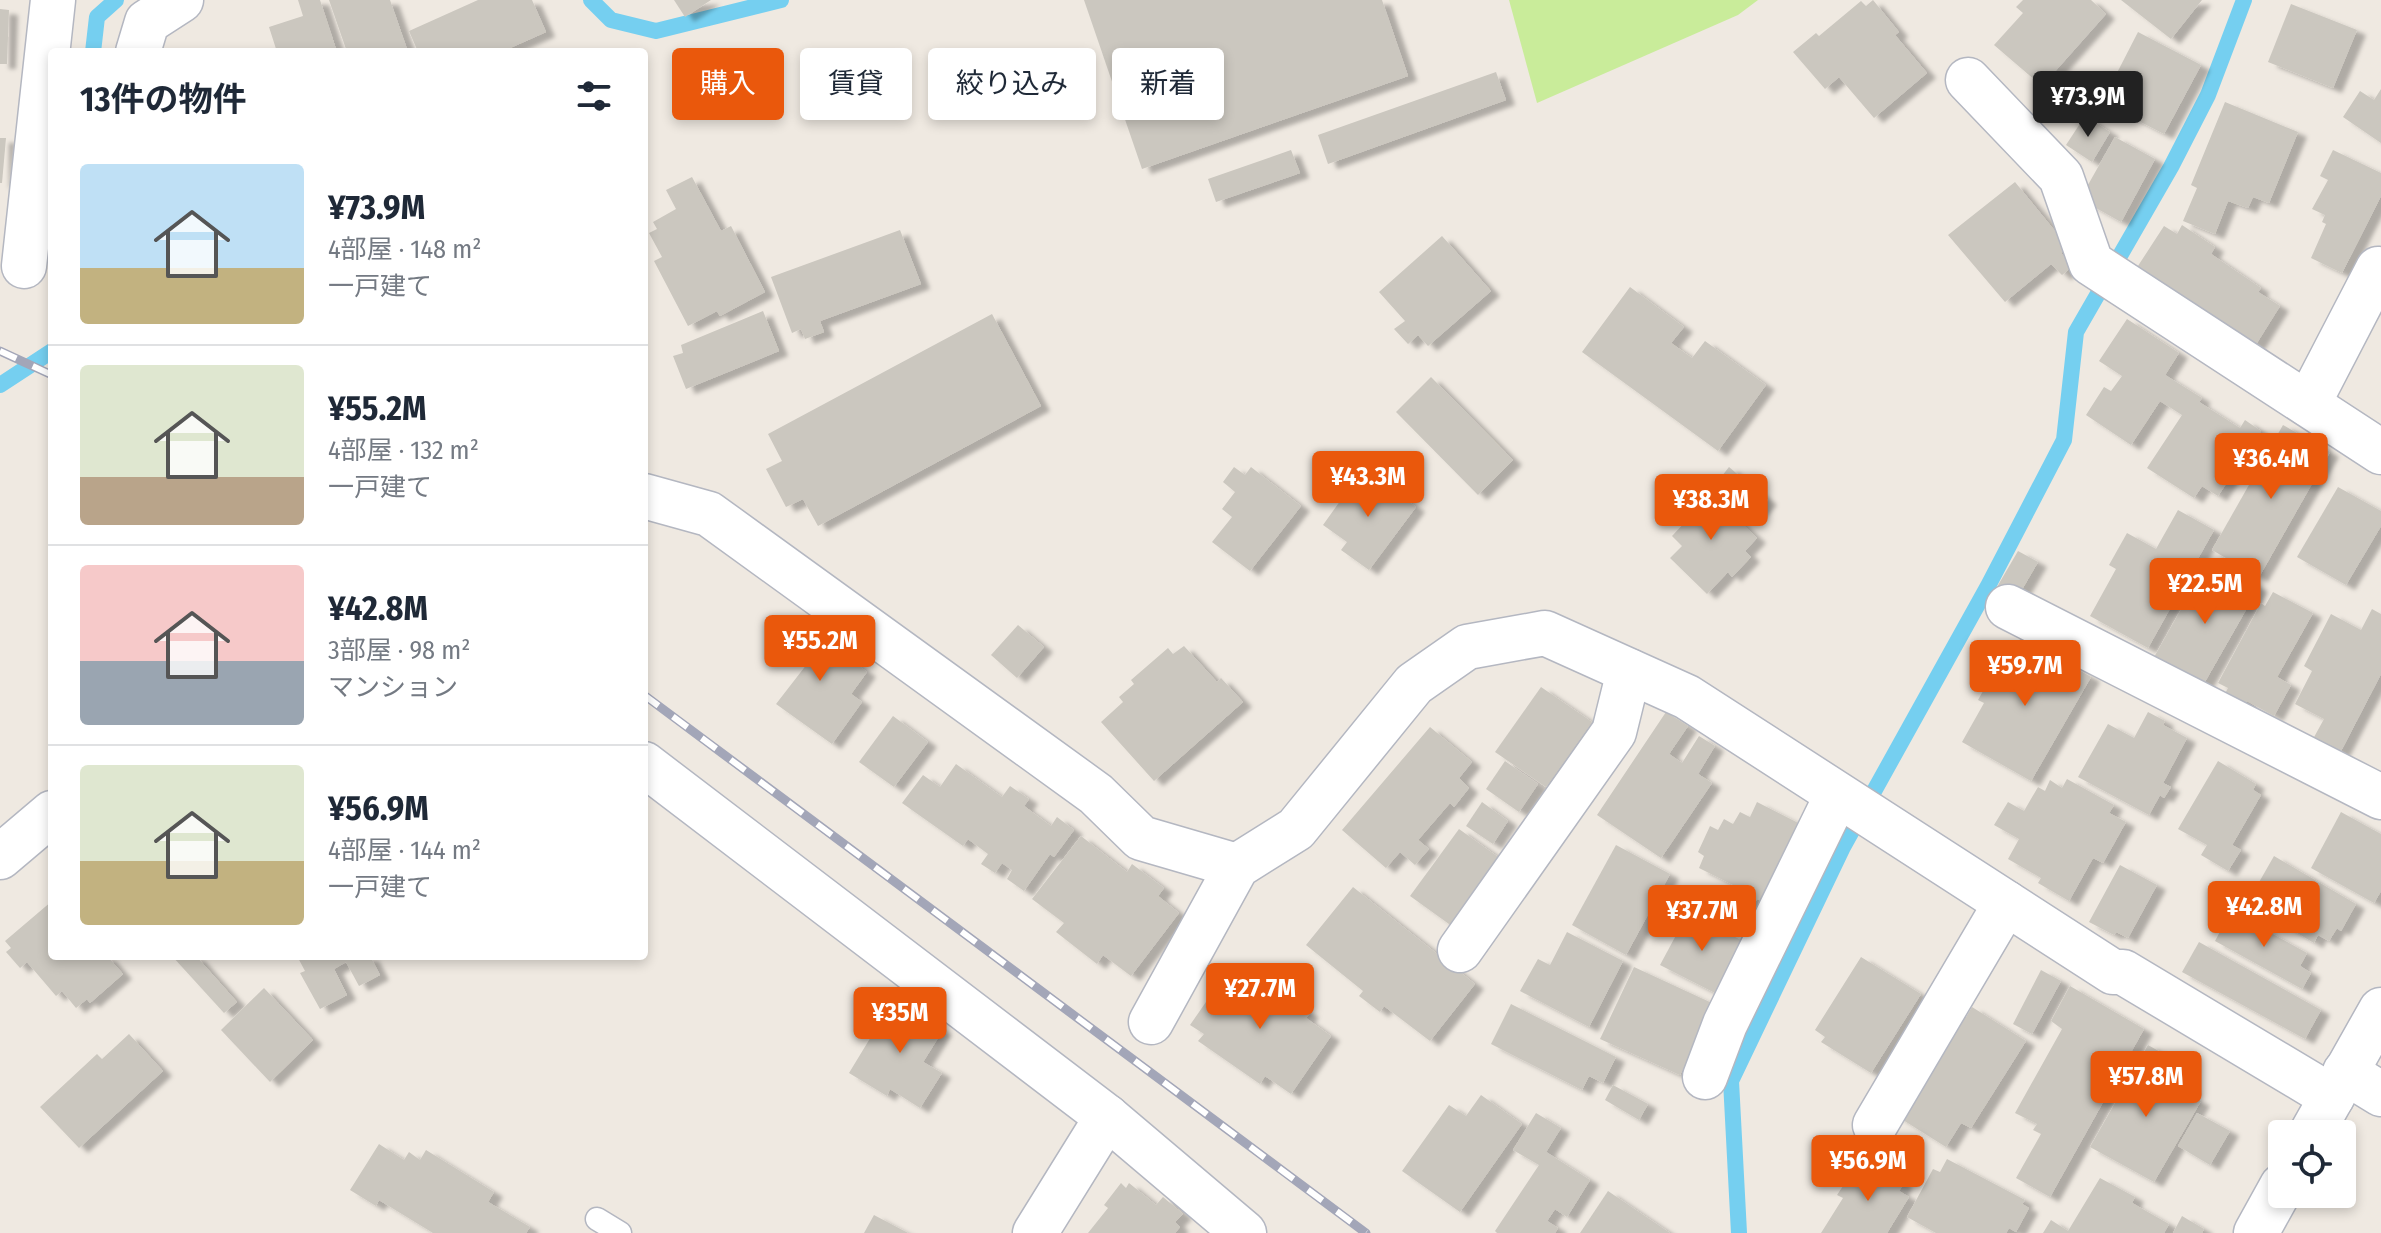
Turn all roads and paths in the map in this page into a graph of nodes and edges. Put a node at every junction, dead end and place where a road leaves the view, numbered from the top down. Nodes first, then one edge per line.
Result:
1 (53, 0) edge
2 (181, 0) edge
3 (49, 48) edge
4 (139, 48) edge
5 (48, 62) edge
6 (1968, 80) dead end
7 (2378, 269) dead end
8 (31, 272) edge
9 (2308, 404) junction
10 (2381, 452) edge
11 (648, 497) edge
12 (2008, 607) dead end
13 (1629, 671) junction
14 (648, 767) edge
15 (2381, 797) edge
16 (1852, 805) junction
17 (48, 816) edge
18 (0, 857) edge
19 (1237, 866) junction
20 (2006, 903) junction
21 (1460, 950) dead end
22 (2381, 1010) edge
23 (1151, 1022) dead end
24 (1705, 1077) dead end
25 (2353, 1088) edge
26 (1107, 1117) junction
27 (2324, 1120) edge
28 (1875, 1125) dead end
29 (2270, 1208) edge
30 (597, 1219) dead end
31 (620, 1233) edge
32 (1035, 1233) edge
33 (1244, 1233) edge
34 (2256, 1233) edge

1 - 3 street
2 - 4 street
5 - 8 street
6 - 9 street
7 - 9 street
9 - 10 street
11 - 19 street
12 - 15 street
13 - 16 street
13 - 19 street
13 - 21 street
14 - 26 street
16 - 20 street
16 - 24 street
17 - 18 street
19 - 23 street
20 - 25 street
20 - 28 street
22 - 25 street
25 - 27 street
26 - 32 street
26 - 33 street
29 - 34 street
30 - 31 lane

